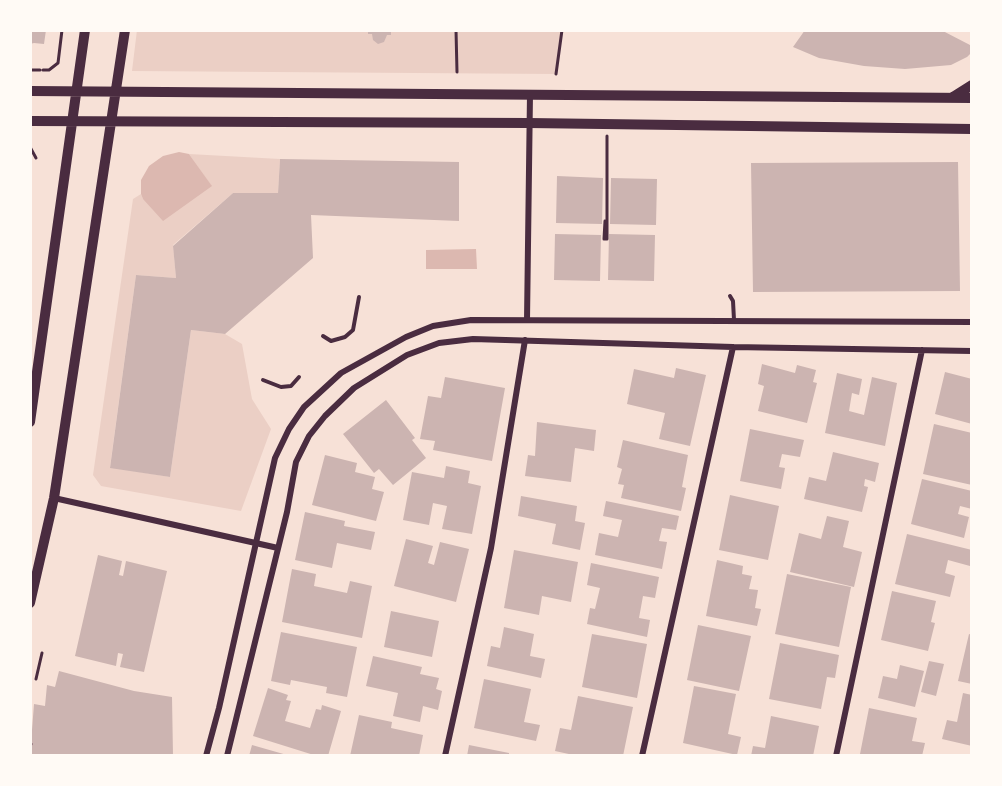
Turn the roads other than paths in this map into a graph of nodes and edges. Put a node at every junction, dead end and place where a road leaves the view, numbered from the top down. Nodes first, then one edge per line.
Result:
1 (85, 30) edge
2 (125, 30) edge
3 (972, 85) edge
4 (30, 91) edge
5 (76, 91) junction
6 (117, 92) junction
7 (530, 94) junction
8 (953, 96) junction
9 (972, 98) edge
10 (30, 121) edge
11 (72, 122) junction
12 (112, 122) junction
13 (529, 123) junction
14 (972, 129) edge
15 (730, 296) dead end
16 (359, 297) dead end
17 (527, 320) junction
18 (734, 321) junction
19 (972, 322) edge
20 (323, 336) dead end
21 (525, 340) junction
22 (734, 347) junction
23 (922, 350) junction
24 (972, 351) edge
25 (299, 377) dead end
26 (263, 380) dead end
27 (30, 422) edge
28 (54, 498) junction
29 (257, 544) junction
30 (278, 548) junction
31 (30, 603) edge
32 (206, 756) edge
33 (227, 756) edge
34 (445, 756) edge
35 (642, 756) edge
36 (836, 756) edge

1 - 5 main road
2 - 6 main road
3 - 8 main road
4 - 5 main road
5 - 6 main road
5 - 11 main road
6 - 7 main road
6 - 12 main road
7 - 8 main road
7 - 13 street
8 - 9 main road
10 - 11 main road
11 - 12 main road
11 - 27 main road
12 - 13 main road
12 - 28 main road
13 - 14 main road
13 - 17 street
15 - 18 lane
16 - 20 lane
17 - 18 street
17 - 29 street
18 - 19 street
21 - 22 street
21 - 30 street
21 - 34 street
22 - 23 street
22 - 35 street
23 - 24 street
23 - 36 street
25 - 26 lane
28 - 29 street
28 - 31 main road
29 - 30 street
29 - 32 street
30 - 33 street

